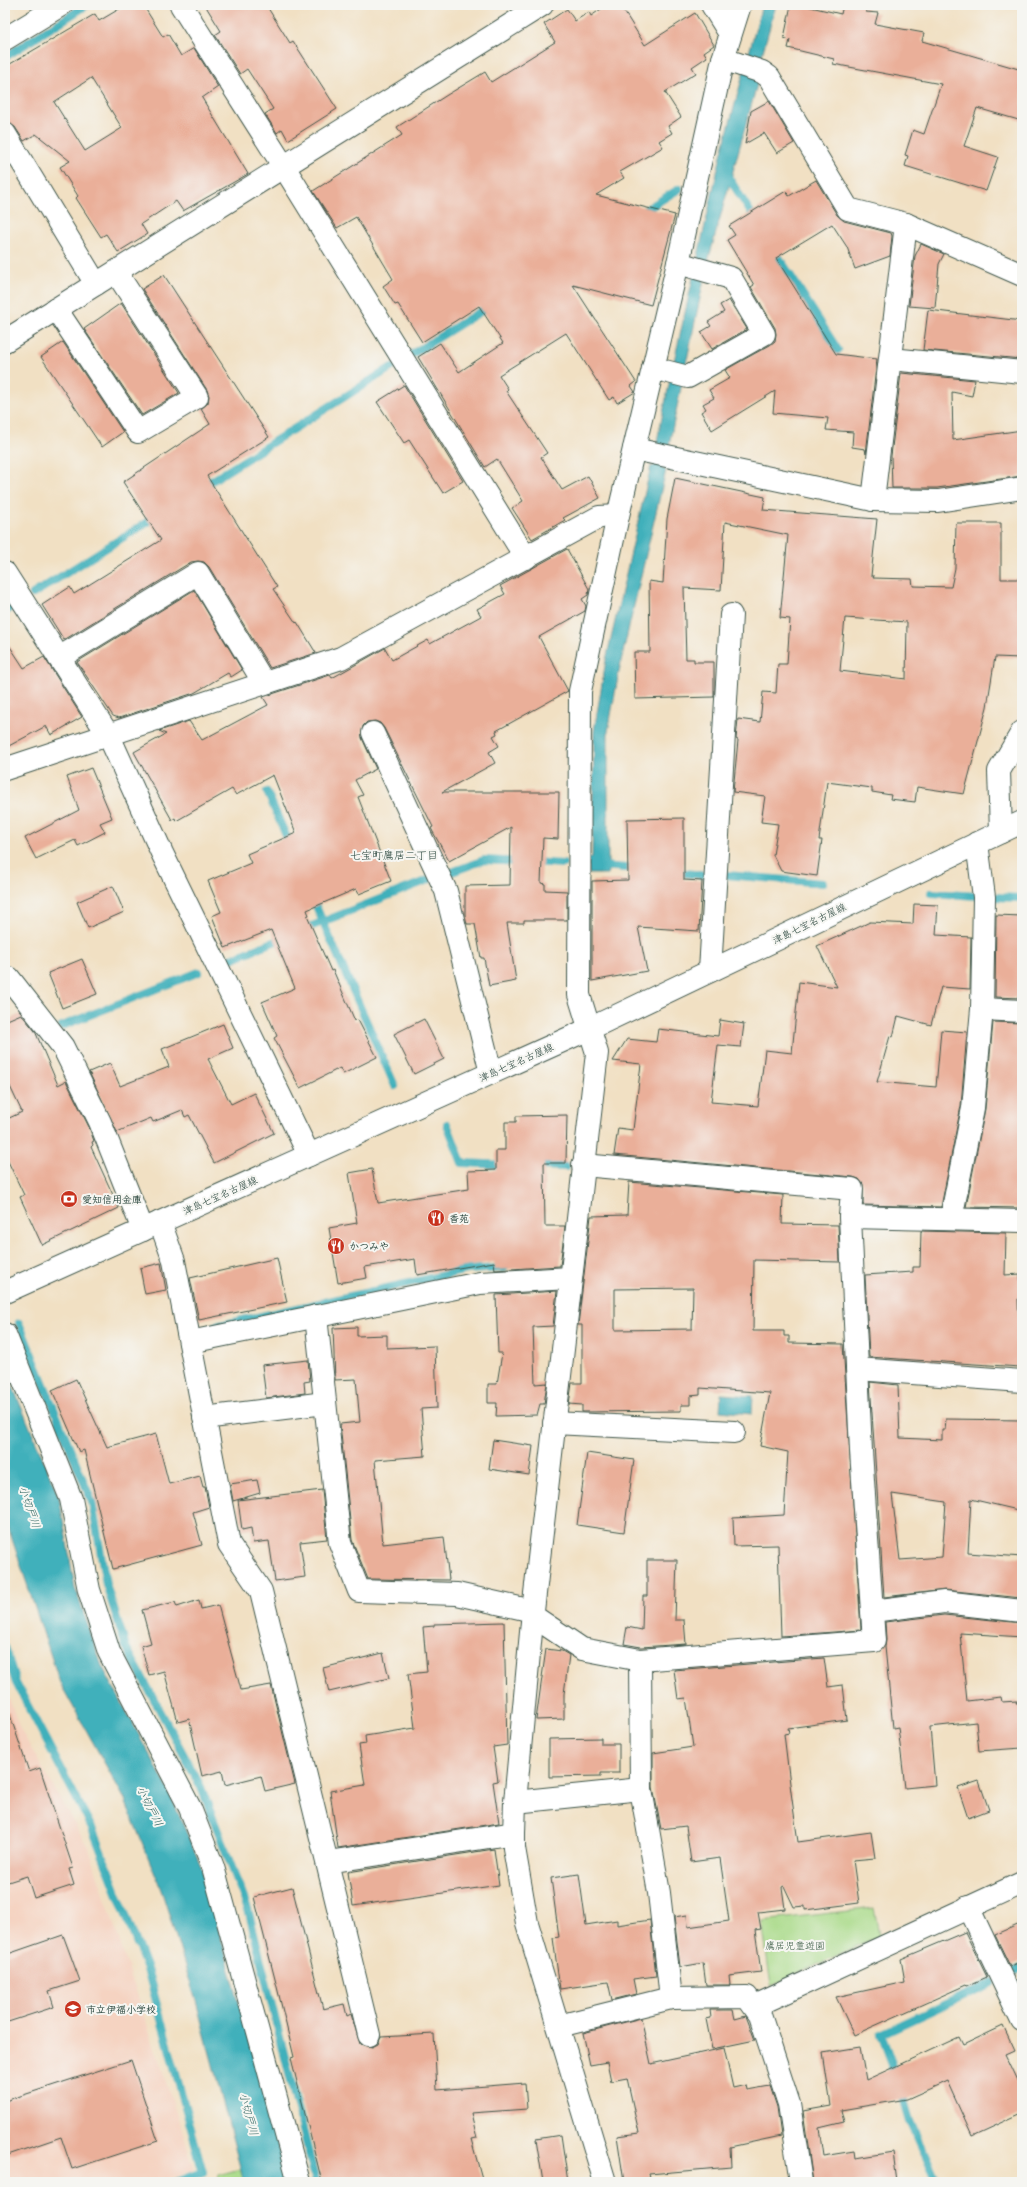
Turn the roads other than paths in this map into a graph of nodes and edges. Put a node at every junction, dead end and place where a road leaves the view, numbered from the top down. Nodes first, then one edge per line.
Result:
1 (61, 5) edge
2 (181, 5) edge
3 (542, 5) edge
4 (712, 5) edge
5 (740, 5) edge
6 (730, 34) junction
7 (5, 39) edge
8 (732, 62) junction
9 (5, 134) edge
10 (284, 167) junction
11 (906, 224) junction
12 (685, 265) junction
13 (116, 272) junction
14 (1022, 275) edge
15 (96, 284) junction
16 (56, 309) junction
17 (5, 341) edge
18 (891, 359) junction
19 (659, 370) junction
20 (1022, 372) edge
21 (639, 450) junction
22 (1022, 488) edge
23 (873, 500) junction
24 (618, 516) junction
25 (526, 558) junction
26 (5, 573) edge
27 (731, 615) dead end
28 (59, 658) junction
29 (264, 682) junction
30 (1022, 732) edge
31 (373, 733) dead end
32 (109, 736) junction
33 (5, 770) edge
34 (1022, 822) edge
35 (1001, 832) junction
36 (977, 843) junction
37 (710, 971) junction
38 (9, 978) dead end
39 (982, 1009) junction
40 (1022, 1011) edge
41 (589, 1029) junction
42 (491, 1073) junction
43 (309, 1155) junction
44 (583, 1165) junction
45 (850, 1217) junction
46 (951, 1219) junction
47 (1022, 1221) edge
48 (151, 1226) junction
49 (570, 1278) junction
50 (5, 1292) edge
51 (316, 1316) junction
52 (5, 1334) edge
53 (190, 1342) junction
54 (857, 1369) junction
55 (1022, 1380) edge
56 (325, 1403) junction
57 (204, 1418) junction
58 (554, 1424) junction
59 (734, 1432) dead end
60 (872, 1611) junction
61 (1022, 1611) edge
62 (533, 1613) junction
63 (640, 1660) junction
64 (641, 1789) junction
65 (515, 1802) junction
66 (514, 1833) junction
67 (328, 1862) junction
68 (1022, 1883) edge
69 (968, 1908) junction
70 (671, 1998) junction
71 (755, 2006) junction
72 (1022, 2021) edge
73 (559, 2026) junction
74 (369, 2035) dead end
75 (299, 2182) edge
76 (605, 2182) edge
77 (801, 2182) edge

1 - 7 street
2 - 10 street
3 - 10 street
4 - 6 street
5 - 6 street
6 - 8 street
8 - 11 street
8 - 12 street
9 - 15 street
10 - 13 street
10 - 25 street
11 - 14 street
11 - 18 street
12 - 19 street
12 - 19 street
13 - 15 street
13 - 16 street
15 - 16 street
16 - 17 street
18 - 20 street
18 - 23 street
19 - 21 street
21 - 23 street
21 - 24 street
22 - 23 street
24 - 25 street
24 - 41 street
25 - 29 street
26 - 28 street
27 - 37 street
28 - 29 street
28 - 32 street
29 - 32 street
30 - 35 street
31 - 42 street
32 - 33 street
32 - 43 street
34 - 35 street, 津島七宝名古屋線
35 - 36 street, 津島七宝名古屋線
36 - 37 street, 津島七宝名古屋線
36 - 39 street
37 - 41 street, 津島七宝名古屋線
38 - 48 street
39 - 40 street
39 - 46 street
41 - 42 street, 津島七宝名古屋線
41 - 44 street
42 - 43 street, 津島七宝名古屋線
43 - 48 street, 津島七宝名古屋線
44 - 45 street
44 - 49 street
45 - 46 street
45 - 54 street
46 - 47 street
48 - 50 street, 津島七宝名古屋線
48 - 53 street
49 - 51 street
49 - 58 street
51 - 53 street
51 - 56 street
52 - 75 street
53 - 57 street
54 - 55 street
54 - 60 street
56 - 57 street
56 - 62 street
57 - 67 street
58 - 59 street
58 - 62 street
60 - 61 street
60 - 63 street
62 - 63 street
62 - 65 street
63 - 64 street
64 - 65 street
64 - 70 street
65 - 66 street
66 - 67 street
66 - 73 street
67 - 74 street
68 - 69 street
69 - 71 street
69 - 72 street
70 - 71 street
70 - 73 street
71 - 77 street
73 - 76 street

